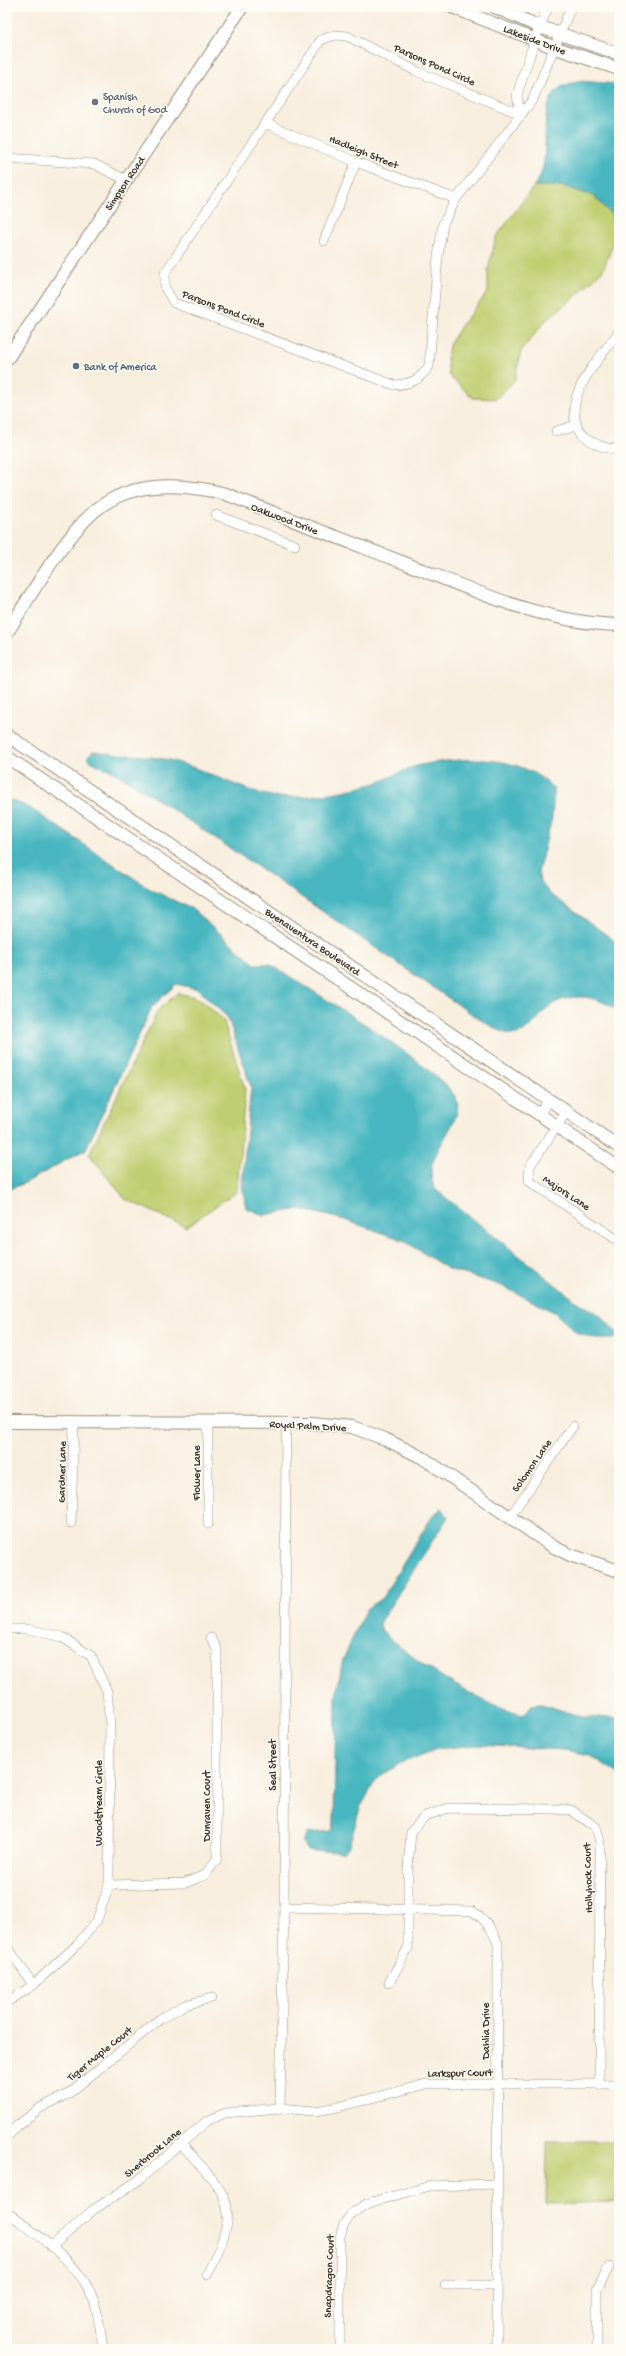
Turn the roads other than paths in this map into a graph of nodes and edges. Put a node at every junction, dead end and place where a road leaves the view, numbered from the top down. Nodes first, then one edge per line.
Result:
1 (242, 7) edge
2 (452, 7) edge
3 (495, 7) edge
4 (548, 7) edge
5 (571, 7) edge
6 (540, 27) junction
7 (560, 34) junction
8 (535, 39) junction
9 (553, 47) junction
10 (619, 54) edge
11 (619, 69) edge
12 (520, 114) junction
13 (265, 123) junction
14 (7, 158) edge
15 (356, 162) junction
16 (126, 180) junction
17 (456, 199) junction
18 (324, 241) dead end
19 (619, 332) edge
20 (7, 359) edge
21 (577, 425) junction
22 (556, 431) dead end
23 (619, 449) edge
24 (216, 515) dead end
25 (295, 545) dead end
26 (619, 625) edge
27 (7, 633) edge
28 (7, 735) edge
29 (7, 757) edge
30 (549, 1099) junction
31 (567, 1111) junction
32 (540, 1113) junction
33 (558, 1124) junction
34 (619, 1147) edge
35 (619, 1168) edge
36 (619, 1241) edge
37 (74, 1421) junction
38 (7, 1422) edge
39 (208, 1422) junction
40 (286, 1423) junction
41 (573, 1426) dead end
42 (509, 1518) junction
43 (71, 1523) dead end
44 (208, 1524) dead end
45 (619, 1571) edge
46 (7, 1629) edge
47 (211, 1638) dead end
48 (109, 1886) junction
49 (284, 1907) junction
50 (409, 1909) junction
51 (7, 1946) edge
52 (389, 1983) dead end
53 (33, 1985) junction
54 (212, 1998) dead end
55 (7, 2002) edge
56 (497, 2083) junction
57 (599, 2084) junction
58 (619, 2084) edge
59 (280, 2108) junction
60 (7, 2137) edge
61 (181, 2144) junction
62 (496, 2184) junction
63 (7, 2212) edge
64 (51, 2246) junction
65 (609, 2267) dead end
66 (207, 2274) dead end
67 (445, 2285) dead end
68 (497, 2285) junction
69 (103, 2349) edge
70 (340, 2349) edge
71 (497, 2349) edge
72 (597, 2349) edge

1 - 16 main road, Simpson Road
2 - 8 main road, Lakeside Drive
3 - 6 main road, Lakeside Drive
4 - 6 street
5 - 7 street, Parsons Pond Circle
6 - 7 main road, Lakeside Drive
6 - 8 street
7 - 9 street, Parsons Pond Circle
7 - 10 main road, Lakeside Drive
8 - 9 main road, Lakeside Drive
8 - 12 street
9 - 11 main road, Lakeside Drive
9 - 12 street, Parsons Pond Circle
12 - 13 street, Parsons Pond Circle
12 - 17 street, Parsons Pond Circle
13 - 15 street, Hadleigh Street
13 - 17 street, Parsons Pond Circle
14 - 16 street
15 - 17 street, Hadleigh Street
15 - 18 street
16 - 20 main road, Simpson Road
19 - 21 street
21 - 22 street
21 - 23 street
24 - 25 street
26 - 27 main road, Oakwood Drive
28 - 30 main road, Buenaventura Boulevard
29 - 32 main road, Buenaventura Boulevard
30 - 31 main road, Buenaventura Boulevard
30 - 32 street
31 - 33 street, Majors Lane
31 - 34 main road, Buenaventura Boulevard
32 - 33 main road, Buenaventura Boulevard
33 - 35 main road, Buenaventura Boulevard
33 - 36 street, Majors Lane
37 - 38 main road, Royal Palm Drive
37 - 39 main road, Royal Palm Drive
37 - 43 street, Gardner Lane
39 - 40 main road, Royal Palm Drive
39 - 44 street, Flower Lane
40 - 42 main road, Royal Palm Drive
40 - 49 street, Seal Street
41 - 42 street, Solomon Lane
42 - 45 main road, Royal Palm Drive
46 - 48 street, Woodstream Circle
47 - 48 street, Dunraven Court
48 - 53 street, Woodstream Circle
49 - 50 street, Dahlia Drive
49 - 59 street, Seal Street
50 - 52 street, Hollyhock Court
50 - 56 street, Dahlia Drive
50 - 57 street, Hollyhock Court
51 - 53 street
53 - 55 street, Woodstream Circle
54 - 60 street, Tiger Maple Court
56 - 57 street, Larkspur Court
56 - 59 street, Larkspur Court
56 - 62 street, Dahlia Drive
57 - 58 street, Larkspur Court
59 - 61 street, Sherbrook Lane
61 - 64 street, Sherbrook Lane
61 - 66 street
62 - 68 street, Dahlia Drive
62 - 70 street, Snapdragon Court
63 - 64 street
64 - 69 street
65 - 72 street
67 - 68 street
68 - 71 street, Dahlia Drive

